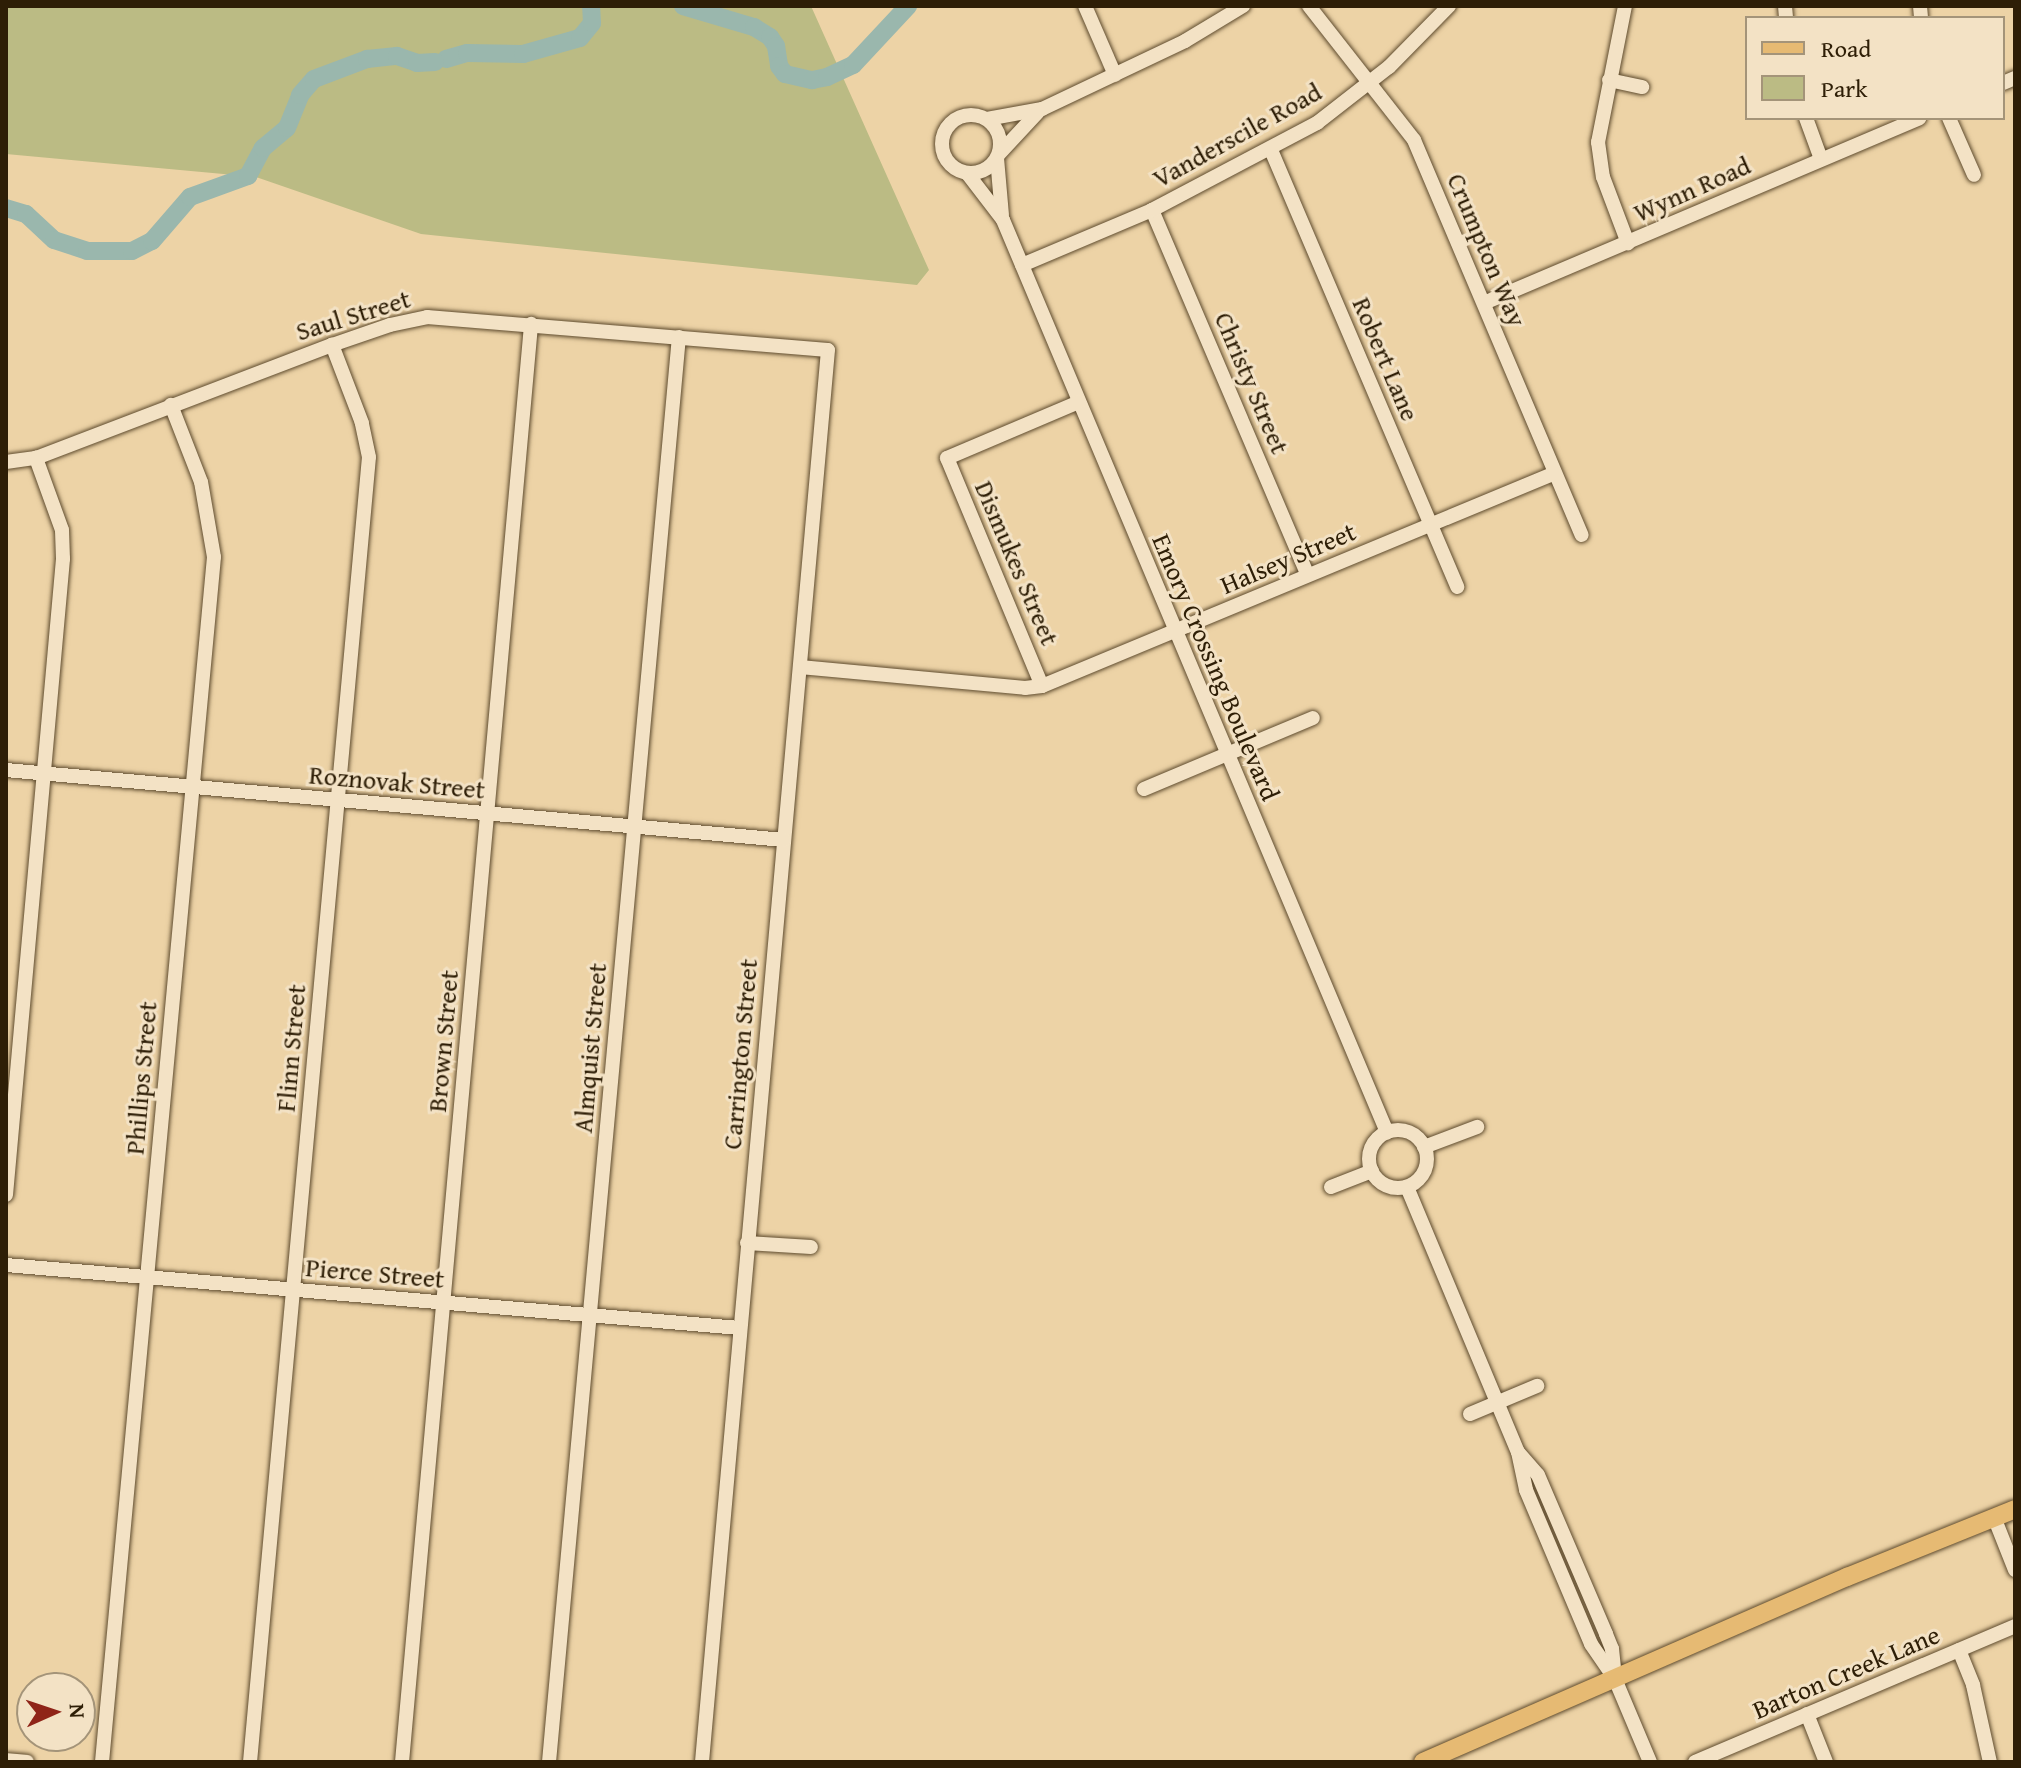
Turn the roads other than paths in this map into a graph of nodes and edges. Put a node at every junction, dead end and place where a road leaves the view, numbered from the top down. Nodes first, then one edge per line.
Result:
1 (1085, 6) edge
2 (1243, 6) edge
3 (1309, 6) edge
4 (1449, 6) edge
5 (1625, 6) edge
6 (1115, 75) junction
7 (1609, 80) junction
8 (1370, 82) junction
9 (1642, 87) dead end
10 (1042, 109) junction
11 (987, 119) junction
12 (1807, 120) edge
13 (1914, 120) edge
14 (1950, 120) edge
15 (1271, 150) junction
16 (998, 156) junction
17 (1821, 159) junction
18 (967, 173) junction
19 (1974, 175) dead end
20 (1152, 210) junction
21 (1003, 220) junction
22 (1628, 243) junction
23 (1022, 265) junction
24 (1484, 303) junction
25 (531, 324) junction
26 (679, 337) junction
27 (332, 345) junction
28 (828, 350) joint
29 (1079, 402) junction
30 (171, 405) junction
31 (36, 458) junction
32 (6, 462) edge
33 (1555, 473) junction
34 (1431, 524) junction
35 (1582, 535) dead end
36 (1308, 575) junction
37 (1457, 587) dead end
38 (1174, 631) junction
39 (800, 667) junction
40 (1042, 686) junction
41 (1313, 718) dead end
42 (1226, 755) junction
43 (6, 770) edge
44 (44, 773) junction
45 (192, 787) junction
46 (1144, 789) dead end
47 (338, 801) junction
48 (486, 815) junction
49 (634, 829) junction
50 (784, 840) junction
51 (1477, 1127) dead end
52 (1387, 1132) junction
53 (1424, 1147) junction
54 (1372, 1171) junction
55 (1331, 1187) dead end
56 (1407, 1187) junction
57 (6, 1195) edge
58 (747, 1243) junction
59 (811, 1247) dead end
60 (6, 1265) edge
61 (146, 1277) junction
62 (293, 1290) junction
63 (445, 1303) junction
64 (590, 1315) junction
65 (740, 1328) junction
66 (1537, 1386) dead end
67 (1498, 1402) junction
68 (1470, 1414) dead end
69 (2015, 1509) edge
70 (1994, 1517) junction
71 (2015, 1570) edge
72 (2015, 1626) edge
73 (1959, 1650) junction
74 (1615, 1679) junction
75 (1807, 1714) junction
76 (6, 1760) edge
77 (27, 1762) edge
78 (102, 1762) edge
79 (250, 1762) edge
80 (402, 1762) edge
81 (549, 1762) edge
82 (702, 1762) edge
83 (1423, 1762) edge
84 (1650, 1762) edge
85 (1695, 1762) edge
86 (1826, 1762) edge
87 (1990, 1762) edge

1 - 6 street
2 - 6 street
3 - 8 street, Crumpton Way
4 - 8 street, Vanderscile Road
5 - 7 street
6 - 10 street
7 - 9 street
7 - 22 street
8 - 15 street, Vanderscile Road
8 - 24 street, Crumpton Way
10 - 11 street
10 - 16 street
11 - 16 street
11 - 18 street
12 - 17 street
13 - 17 street, Wynn Road
14 - 19 street
15 - 20 street, Vanderscile Road
15 - 34 street, Robert Lane
16 - 18 street
16 - 21 street
17 - 22 street, Wynn Road
18 - 21 street
20 - 23 street, Vanderscile Road
20 - 36 street, Christy Street
21 - 23 street, Emory Crossing Boulevard
22 - 24 street, Wynn Road
23 - 29 street, Emory Crossing Boulevard
24 - 33 street, Crumpton Way
25 - 26 street, Saul Street
25 - 27 street, Saul Street
25 - 48 street, Brown Street
26 - 28 street, Saul Street
26 - 49 street, Almquist Street
27 - 30 street, Saul Street
27 - 47 street, Flinn Street
28 - 39 street, Carrington Street
29 - 38 street, Emory Crossing Boulevard
29 - 40 street, Dismukes Street
30 - 31 street, Saul Street
30 - 45 street, Phillips Street
31 - 32 street, Saul Street
31 - 44 street
33 - 34 street, Halsey Street
33 - 35 street, Crumpton Way
34 - 36 street, Halsey Street
34 - 37 street, Robert Lane
36 - 38 street, Halsey Street
38 - 40 street, Halsey Street
38 - 42 street, Emory Crossing Boulevard
39 - 40 street, Halsey Street
39 - 50 street, Carrington Street
41 - 42 street
42 - 46 street
42 - 52 street, Emory Crossing Boulevard
43 - 44 street, Roznovak Street
44 - 45 street, Roznovak Street
44 - 57 street
45 - 47 street, Roznovak Street
45 - 61 street, Phillips Street
47 - 48 street, Roznovak Street
47 - 62 street, Flinn Street
48 - 49 street, Roznovak Street
48 - 63 street, Brown Street
49 - 50 street, Roznovak Street
49 - 64 street, Almquist Street
50 - 58 street, Carrington Street
51 - 53 street
52 - 53 street
52 - 54 street
53 - 56 street
54 - 55 street
54 - 56 street
56 - 67 street
58 - 59 street
58 - 65 street, Carrington Street
60 - 61 street, Pierce Street
61 - 62 street, Pierce Street
61 - 78 street, Phillips Street
62 - 63 street, Pierce Street
62 - 79 street, Flinn Street
63 - 64 street, Pierce Street
63 - 80 street, Brown Street
64 - 65 street, Pierce Street
64 - 81 street, Almquist Street
65 - 82 street, Carrington Street
66 - 67 street
67 - 68 street
67 - 74 street
69 - 70 main road
70 - 71 street
70 - 74 main road
72 - 73 street, Barton Creek Lane
73 - 75 street, Barton Creek Lane
73 - 87 street
74 - 83 main road
74 - 84 street
75 - 85 street, Barton Creek Lane
75 - 86 street
76 - 77 street

